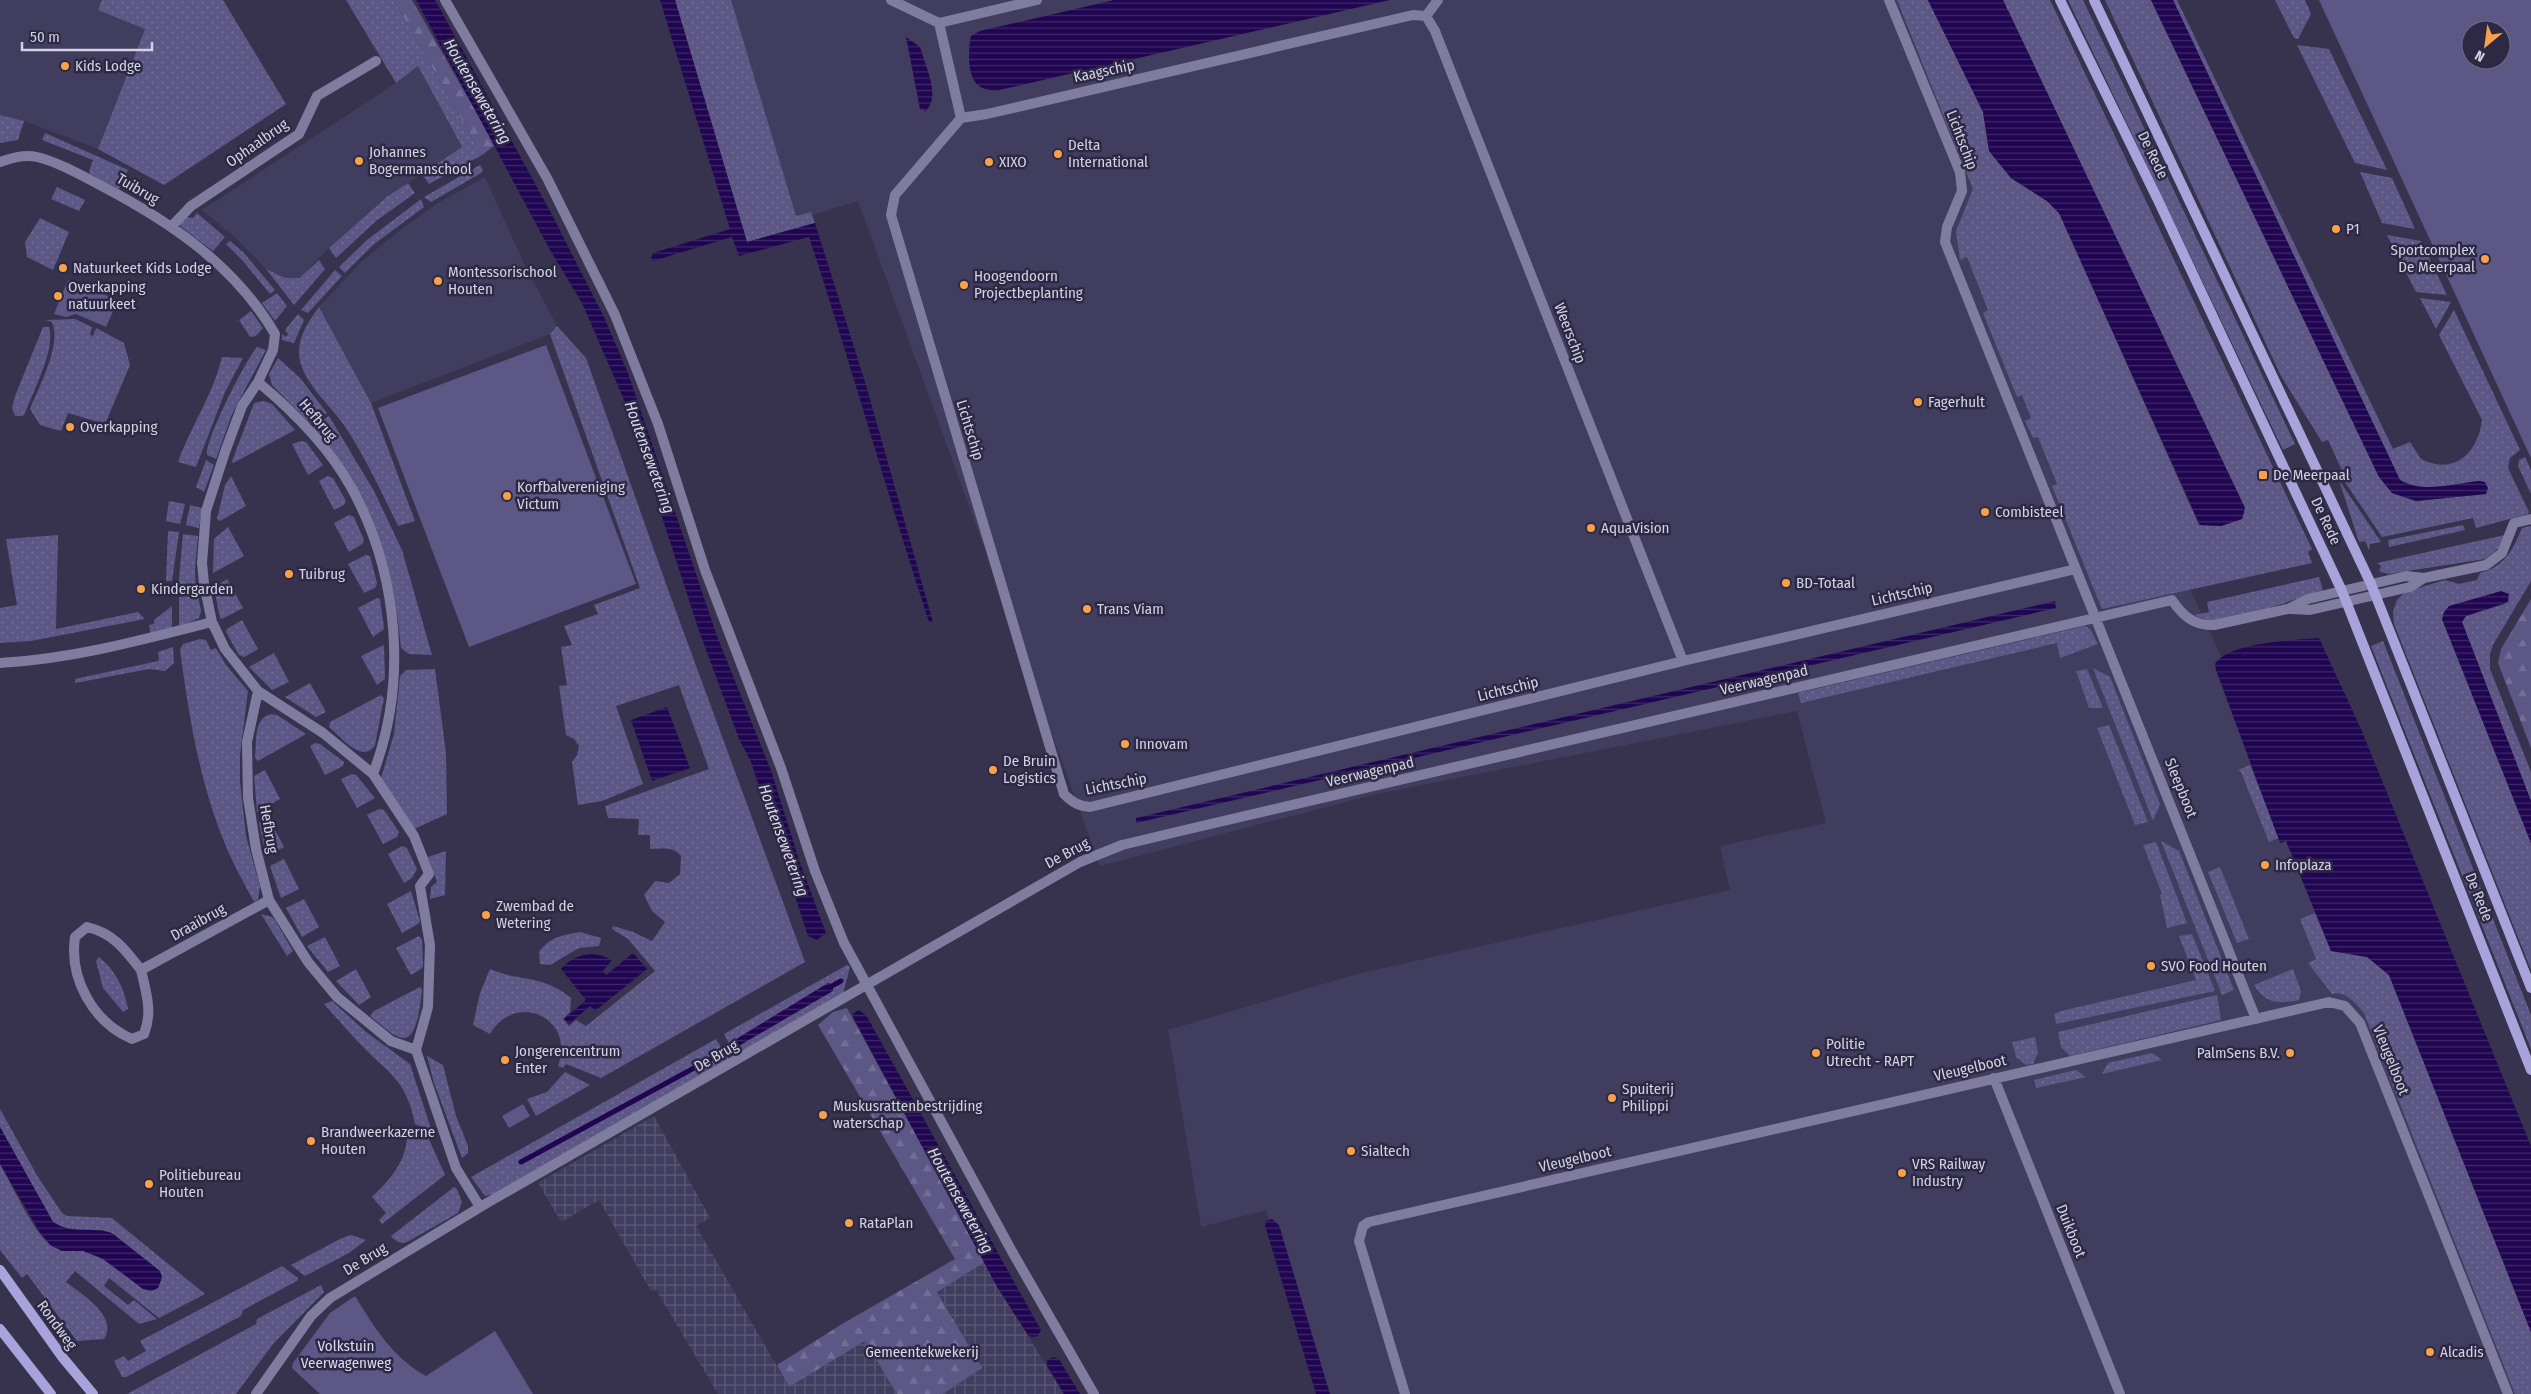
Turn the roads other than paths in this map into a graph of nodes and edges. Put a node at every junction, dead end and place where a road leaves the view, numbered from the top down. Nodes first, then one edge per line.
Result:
1 (445, 0) edge
2 (891, 0) edge
3 (1037, 0) edge
4 (1438, 0) edge
5 (1889, 0) edge
6 (2060, 0) edge
7 (2094, 0) edge
8 (1426, 16) junction
9 (939, 24) junction
10 (376, 61) dead end
11 (961, 118) junction
12 (0, 162) edge
13 (171, 227) junction
14 (258, 382) junction
15 (2531, 519) edge
16 (2076, 569) junction
17 (2424, 578) junction
18 (2371, 584) junction
19 (2342, 591) junction
20 (2376, 595) junction
21 (2346, 602) junction
22 (2288, 609) junction
23 (2096, 618) junction
24 (212, 622) junction
25 (1683, 662) junction
26 (0, 663) edge
27 (258, 691) junction
28 (373, 774) junction
29 (1238, 818) joint
30 (269, 900) junction
31 (141, 970) junction
32 (867, 986) junction
33 (2531, 988) edge
34 (2256, 1019) junction
35 (416, 1050) junction
36 (2531, 1070) edge
37 (1994, 1078) junction
38 (480, 1207) junction
39 (0, 1270) edge
40 (0, 1330) edge
41 (51, 1394) edge
42 (93, 1394) edge
43 (256, 1394) edge
44 (1094, 1394) edge
45 (1405, 1394) edge
46 (2120, 1394) edge
47 (2508, 1394) edge

1 - 32 street
2 - 9 street
3 - 9 street
4 - 8 street
5 - 16 street, Lichtschip
6 - 19 main road, De Rede
7 - 18 main road, De Rede
8 - 11 street, Kaagschip
8 - 25 street, Weerschip
9 - 11 street
10 - 13 street, Ophaalbrug
11 - 25 street, Lichtschip
12 - 13 street, Tuibrug
13 - 14 street, Tuibrug
14 - 24 street, Tuibrug
14 - 28 street, Hefbrug
15 - 17 street
16 - 23 street, Sleepboot
16 - 25 street, Lichtschip
17 - 18 street, Veerwagenpad
17 - 20 street, Veerwagenpad
18 - 19 street, Veerwagenpad
18 - 20 main road, De Rede
19 - 21 main road, De Rede
19 - 22 street, Veerwagenpad
20 - 21 street, Veerwagenpad
20 - 33 main road, De Rede
21 - 22 street, Veerwagenpad
21 - 36 main road, De Rede
22 - 23 street, Veerwagenpad
23 - 29 street, Veerwagenpad
23 - 34 street, Sleepboot
24 - 26 street
24 - 27 street, Tuibrug
27 - 28 street
27 - 30 street, Hefbrug
28 - 35 street
29 - 32 street, De Brug
30 - 31 street, Draaibrug
30 - 35 street, Hefbrug
31 - 31 street
32 - 38 street, De Brug
32 - 44 street
34 - 37 street, Vleugelboot
34 - 47 street, Vleugelboot
35 - 38 street
37 - 45 street, Vleugelboot
37 - 46 street, Duikboot
38 - 43 street, De Brug
39 - 42 main road, Rondweg
40 - 41 main road

